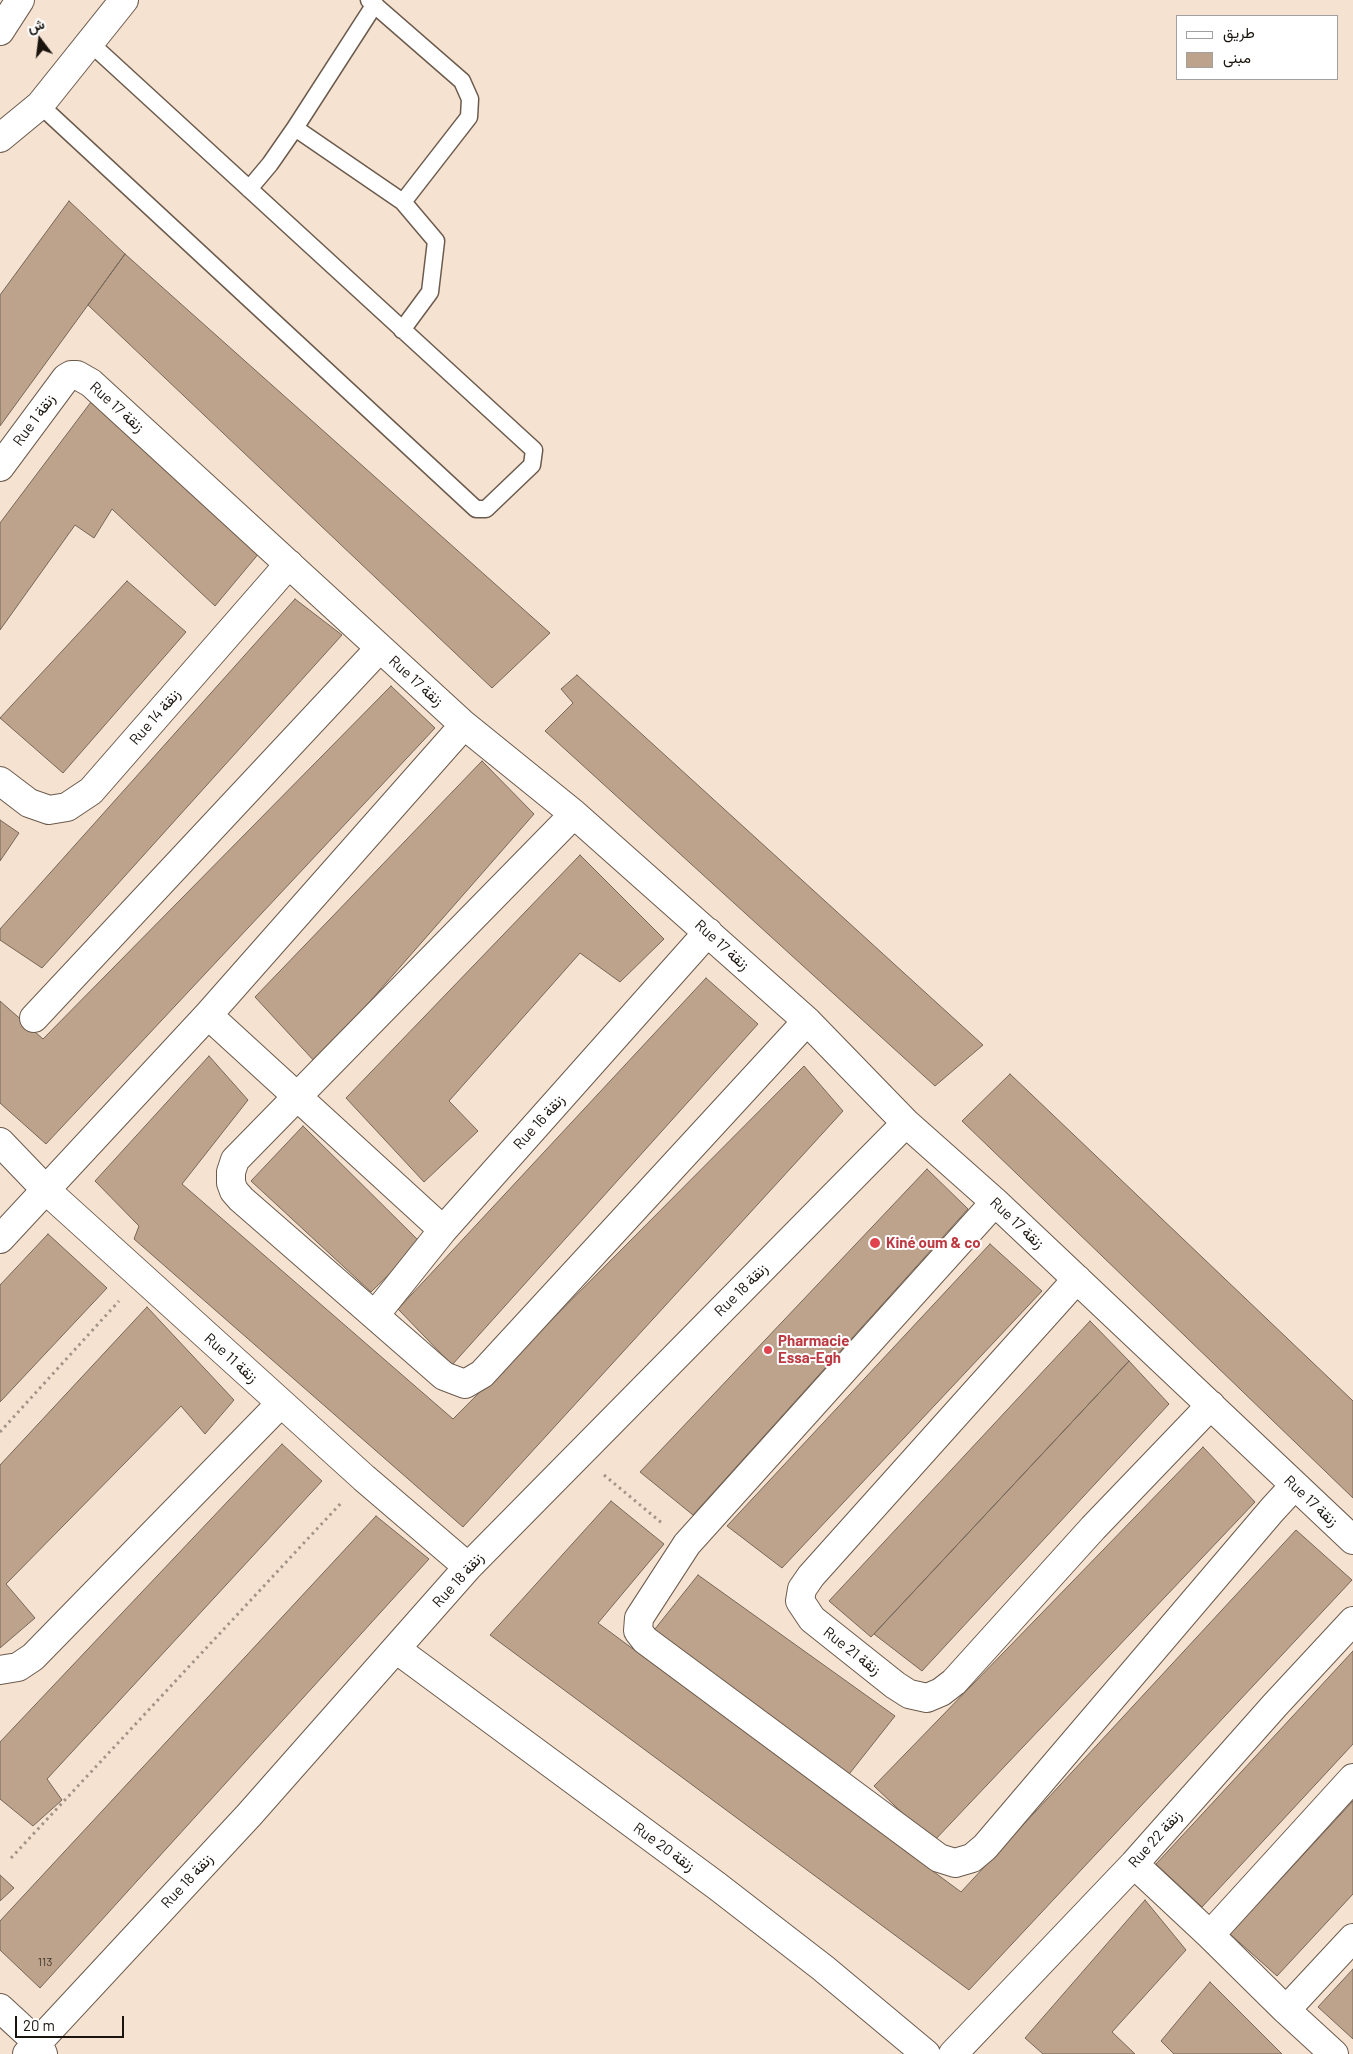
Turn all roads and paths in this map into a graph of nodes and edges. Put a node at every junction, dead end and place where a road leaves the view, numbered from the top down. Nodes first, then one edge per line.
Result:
1 (20, 0) edge
2 (124, 0) edge
3 (372, 2) edge
4 (0, 31) edge
5 (89, 42) junction
6 (40, 104) junction
7 (294, 128) junction
8 (0, 138) edge
9 (249, 190) junction
10 (403, 202) junction
11 (402, 330) junction
12 (71, 375) joint
13 (0, 467) edge
14 (289, 564) junction
15 (380, 648) junction
16 (464, 725) junction
17 (0, 781) edge
18 (574, 814) junction
19 (708, 932) junction
20 (208, 1015) junction
21 (34, 1018) dead end
22 (807, 1021) junction
23 (298, 1095) junction
24 (906, 1123) junction
25 (0, 1142) edge
26 (46, 1190) junction
27 (995, 1202) junction
28 (443, 1230) junction
29 (0, 1239) edge
30 (141, 1276) junction
31 (1077, 1280) junction
32 (375, 1315) junction
33 (281, 1403) junction
34 (1211, 1405) junction
35 (0, 1432) edge
36 (579, 1454) junction
37 (364, 1478) junction
38 (1294, 1486) junction
39 (1353, 1540) edge
40 (687, 1544) junction
41 (468, 1567) junction
42 (1353, 1622) edge
43 (396, 1649) junction
44 (0, 1670) edge
45 (1353, 1778) edge
46 (11, 1858) dead end
47 (1134, 1864) junction
48 (1210, 1935) junction
49 (1353, 1938) edge
50 (0, 2008) edge
51 (1286, 2010) junction
52 (36, 2050) edge
53 (926, 2054) edge
54 (953, 2054) edge
55 (1334, 2054) edge

1 - 4 street
2 - 5 street
3 - 7 lane
3 - 10 lane
5 - 6 street
5 - 9 lane
6 - 8 street
6 - 11 lane
7 - 9 lane
7 - 10 lane
9 - 11 lane
10 - 11 lane
12 - 13 street, Rue 1 زنقة
12 - 14 street, Rue 17 زنقة
14 - 15 street, Rue 17 زنقة
14 - 17 street, Rue 14 زنقة
15 - 16 street, Rue 17 زنقة
15 - 21 street
16 - 18 street, Rue 17 زنقة
16 - 20 street
18 - 19 street, Rue 17 زنقة
18 - 23 street
19 - 22 street, Rue 17 زنقة
19 - 28 street, Rue 16 زنقة
20 - 23 street
20 - 26 street
22 - 24 street, Rue 17 زنقة
22 - 32 street
23 - 28 street
23 - 32 street
24 - 27 street, Rue 17 زنقة
24 - 36 street, Rue 18 زنقة
25 - 26 street, Rue 11 زنقة
26 - 29 street
26 - 30 street, Rue 11 زنقة
27 - 31 street, Rue 17 زنقة
27 - 40 street
28 - 32 street, Rue 16 زنقة
30 - 33 street, Rue 11 زنقة
30 - 35 path
31 - 34 street, Rue 17 زنقة
31 - 34 street, Rue 21 زنقة
33 - 37 street, Rue 11 زنقة
33 - 44 street
34 - 38 street, Rue 17 زنقة
36 - 40 path
36 - 41 street, Rue 18 زنقة
37 - 41 street, Rue 11 زنقة
37 - 46 path
38 - 39 street, Rue 17 زنقة
38 - 40 street
41 - 43 street, Rue 18 زنقة
42 - 47 street, Rue 22 زنقة
43 - 52 street, Rue 18 زنقة
43 - 53 street, Rue 20 زنقة
45 - 48 street
47 - 48 street
47 - 54 street, Rue 22 زنقة
48 - 51 street
49 - 51 street
50 - 52 street
51 - 55 street

